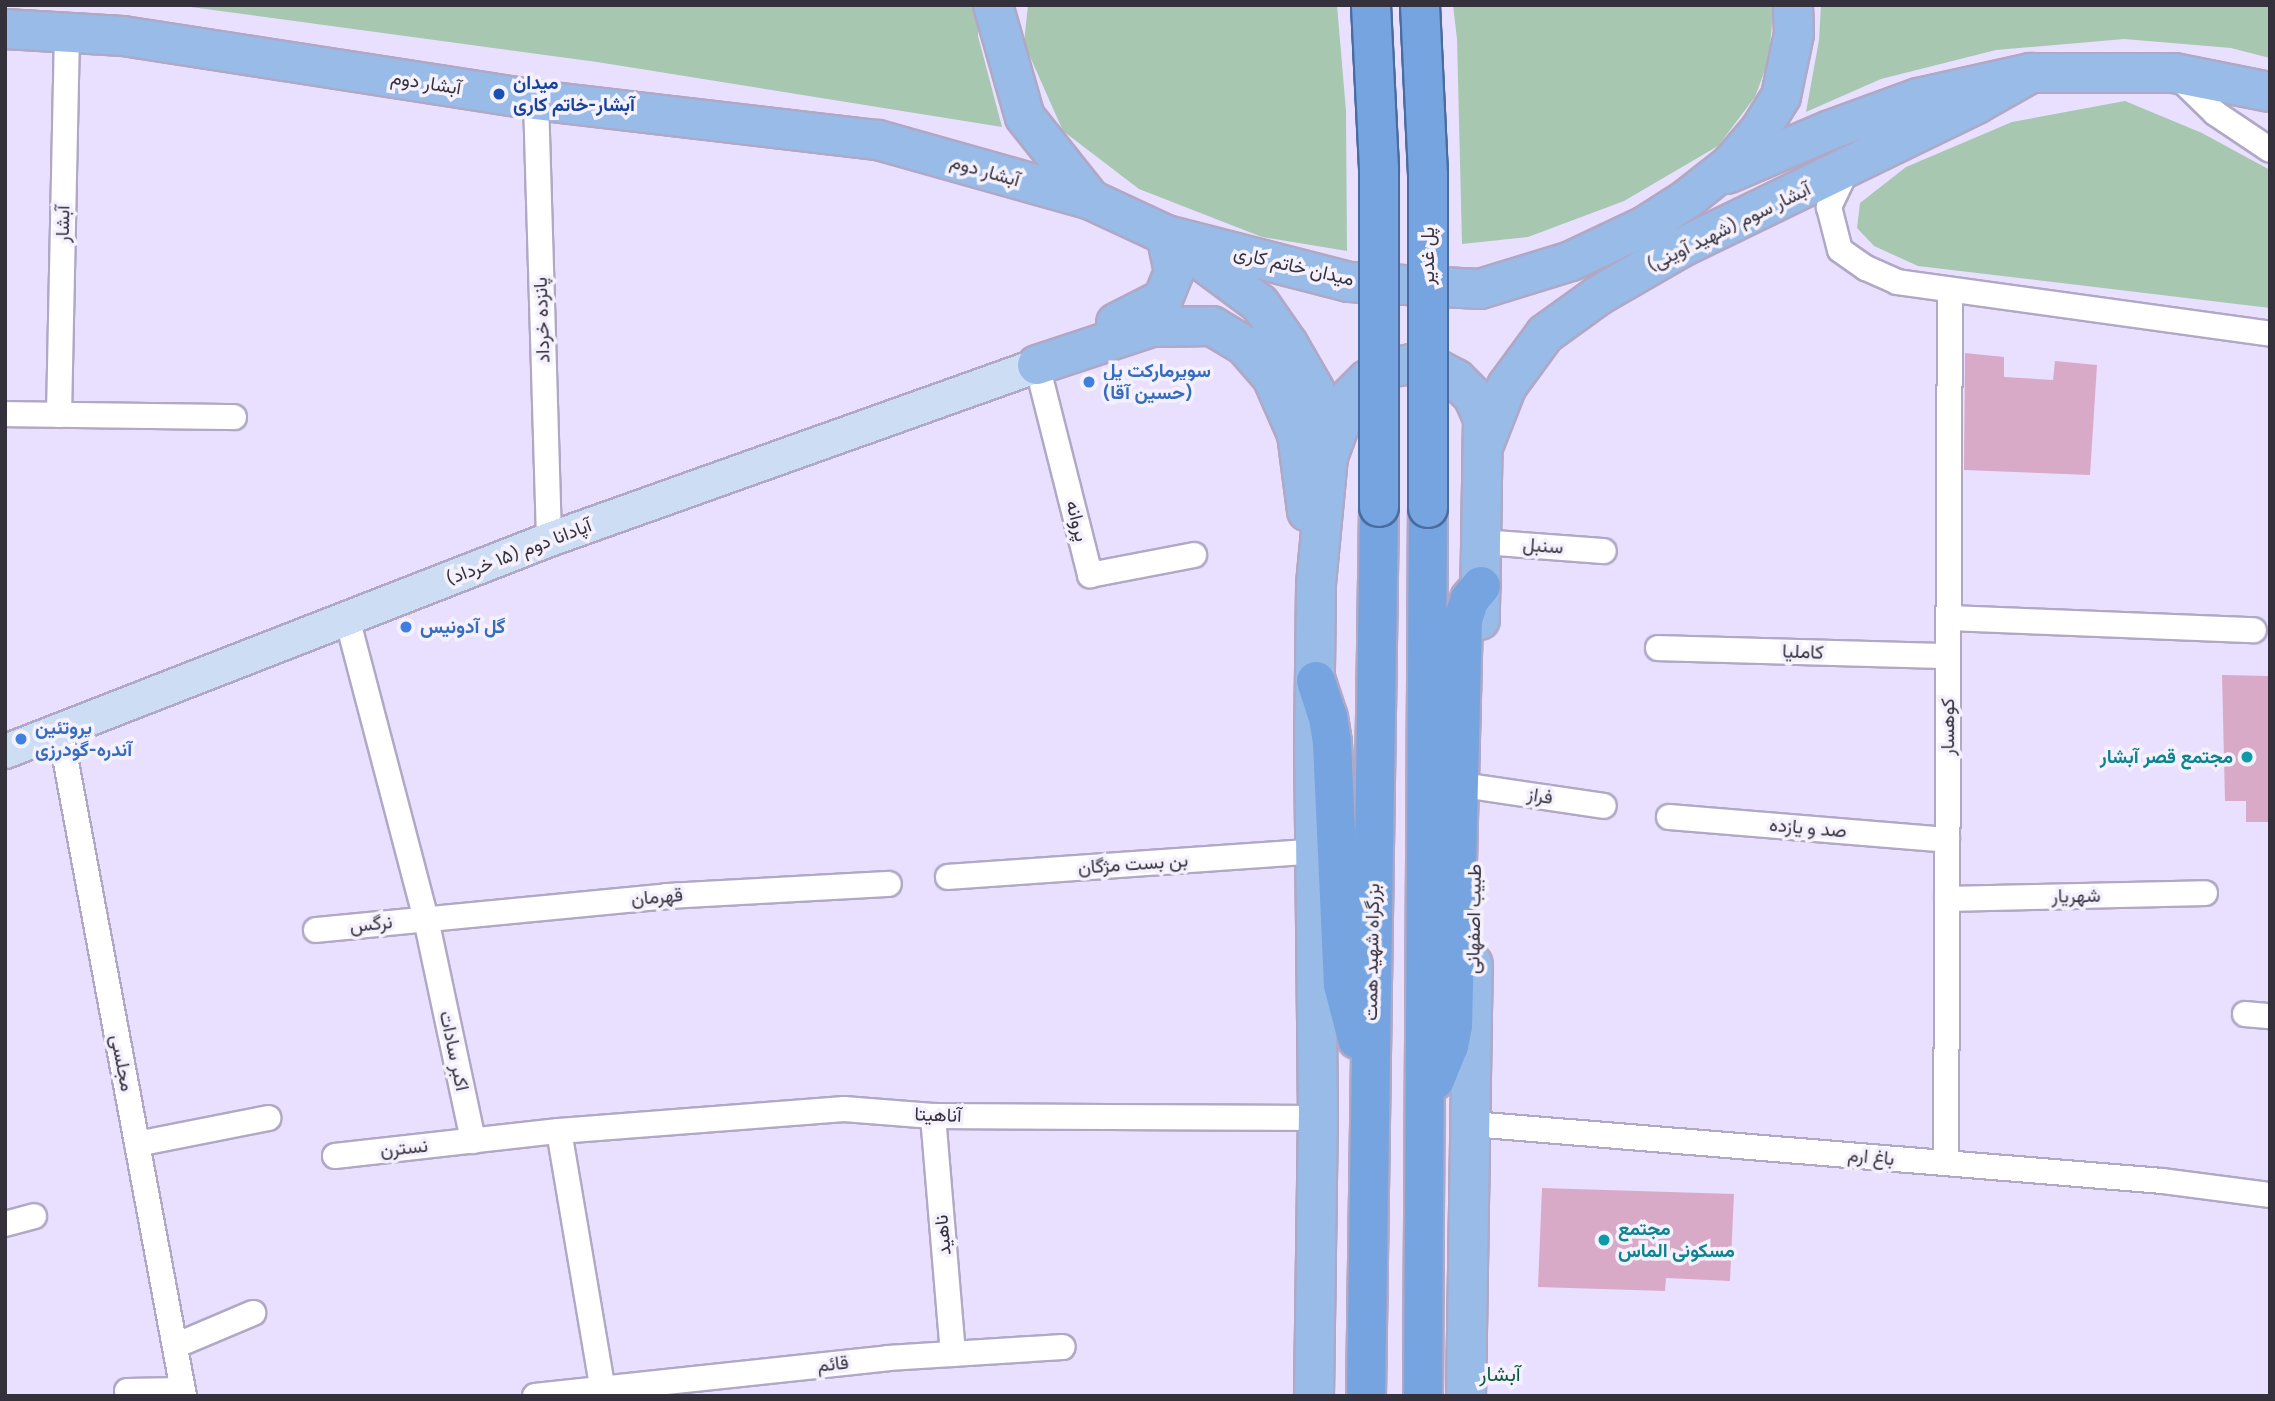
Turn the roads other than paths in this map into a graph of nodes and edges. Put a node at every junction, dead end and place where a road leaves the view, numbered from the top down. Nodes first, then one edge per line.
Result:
1 (993, 5) edge
2 (1371, 5) edge
3 (1420, 5) edge
4 (1793, 5) edge
5 (5, 6) edge
6 (5, 29) edge
7 (67, 33) junction
8 (123, 36) junction
9 (2031, 73) junction
10 (2174, 73) junction
11 (2270, 92) edge
12 (536, 100) junction
13 (2270, 150) edge
14 (1849, 166) junction
15 (1709, 182) junction
16 (1091, 201) junction
17 (1166, 234) junction
18 (1951, 291) junction
19 (2270, 334) edge
20 (1037, 365) junction
21 (5, 414) edge
22 (59, 415) junction
23 (234, 417) dead end
24 (1485, 442) junction
25 (1328, 457) junction
26 (549, 539) junction
27 (1483, 542) junction
28 (1604, 551) dead end
29 (1194, 555) dead end
30 (1316, 584) junction
31 (1481, 586) junction
32 (346, 618) junction
33 (1949, 618) junction
34 (2254, 630) dead end
35 (1658, 648) dead end
36 (1948, 656) junction
37 (1316, 681) junction
38 (60, 730) junction
39 (5, 751) edge
40 (1476, 787) junction
41 (1604, 806) dead end
42 (1669, 817) dead end
43 (1947, 840) junction
44 (1317, 851) junction
45 (948, 877) dead end
46 (889, 884) dead end
47 (2204, 893) dead end
48 (1947, 899) junction
49 (426, 919) junction
50 (316, 930) dead end
51 (2245, 1014) dead end
52 (2270, 1016) edge
53 (1370, 1082) junction
54 (1425, 1101) junction
55 (933, 1116) junction
56 (268, 1118) dead end
57 (1318, 1118) junction
58 (1472, 1124) junction
59 (559, 1131) junction
60 (473, 1141) junction
61 (137, 1144) junction
62 (335, 1156) dead end
63 (1946, 1163) junction
64 (2270, 1195) edge
65 (34, 1216) dead end
66 (5, 1224) edge
67 (253, 1314) dead end
68 (175, 1346) junction
69 (1063, 1346) dead end
70 (953, 1353) junction
71 (127, 1391) dead end
72 (184, 1393) edge
73 (604, 1393) edge
74 (534, 1396) edge
75 (1314, 1396) edge
76 (1366, 1396) edge
77 (1423, 1396) edge
78 (1466, 1396) edge

1 - 16 main road, میدان خاتم کاری
2 - 53 highway, بزرگراه شهید همت, bridge
3 - 54 highway, پل غدیر, bridge
4 - 15 main road, میدان خاتم کاری
5 - 8 main road
6 - 7 main road, آبشار دوم
7 - 8 main road, آبشار دوم
7 - 22 street, آبشار
8 - 12 main road, آبشار دوم
9 - 10 main road, آبشار سوم (شهید آوینی)
9 - 14 main road, آبشار سوم (شهید آوینی)
9 - 15 main road, آبشار سوم (شهید آوینی)
10 - 11 main road, آبشار سوم (شهید آوینی)
10 - 13 street
12 - 16 main road, آبشار دوم
12 - 26 street, پانزده خرداد
14 - 18 street
14 - 24 main road, آبشار سوم (شهید آوینی)
15 - 17 main road, میدان خاتم کاری
16 - 17 main road, میدان خاتم کاری
17 - 20 main road
17 - 25 main road
18 - 19 street
18 - 33 street, کوهسار
20 - 26 main road, آپادانا دوم (۱۵ خرداد)
20 - 29 street, پروانه
20 - 30 main road
21 - 22 street
22 - 23 street
24 - 25 main road
24 - 27 main road, طبیب اصفهانی
25 - 30 main road
26 - 32 main road, آپادانا دوم (۱۵ خرداد)
27 - 28 street, سنبل
27 - 31 main road, طبیب اصفهانی
30 - 37 main road
31 - 40 main road, طبیب اصفهانی
31 - 54 highway
32 - 38 main road, آپادانا دوم (۱۵ خرداد)
32 - 49 street, اکبر سادات
33 - 34 street
33 - 36 street, کوهسار
35 - 36 street, کاملیا
36 - 43 street, کوهسار
37 - 44 main road
37 - 53 highway
38 - 39 main road, آپادانا دوم (۱۵ خرداد)
38 - 61 street, مجلسی
40 - 41 street, فراز
40 - 58 main road, طبیب اصفهانی
42 - 43 street, صد و یازده
43 - 48 street, کوهسار
44 - 45 street, بن بست مژگان
44 - 57 main road
46 - 49 street, قهرمان
47 - 48 street, شهریار
48 - 63 street, کوهسار
49 - 50 street, نرگس
49 - 60 street, اکبر سادات
51 - 52 street
53 - 76 highway, بزرگراه شهید همت
54 - 77 highway
55 - 57 street, آناهیتا
55 - 59 street, آناهیتا
55 - 70 street, ناهید
56 - 61 street
57 - 75 main road
58 - 63 street, باغ ارم
58 - 78 main road, طبیب اصفهانی
59 - 60 street
59 - 73 street
60 - 62 street, نسترن
61 - 68 street, مجلسی
63 - 64 street, باغ ارم
65 - 66 street
67 - 68 street
68 - 72 street, مجلسی
69 - 70 street, قائم
70 - 73 street, قائم
71 - 72 street
73 - 74 street, قائم

